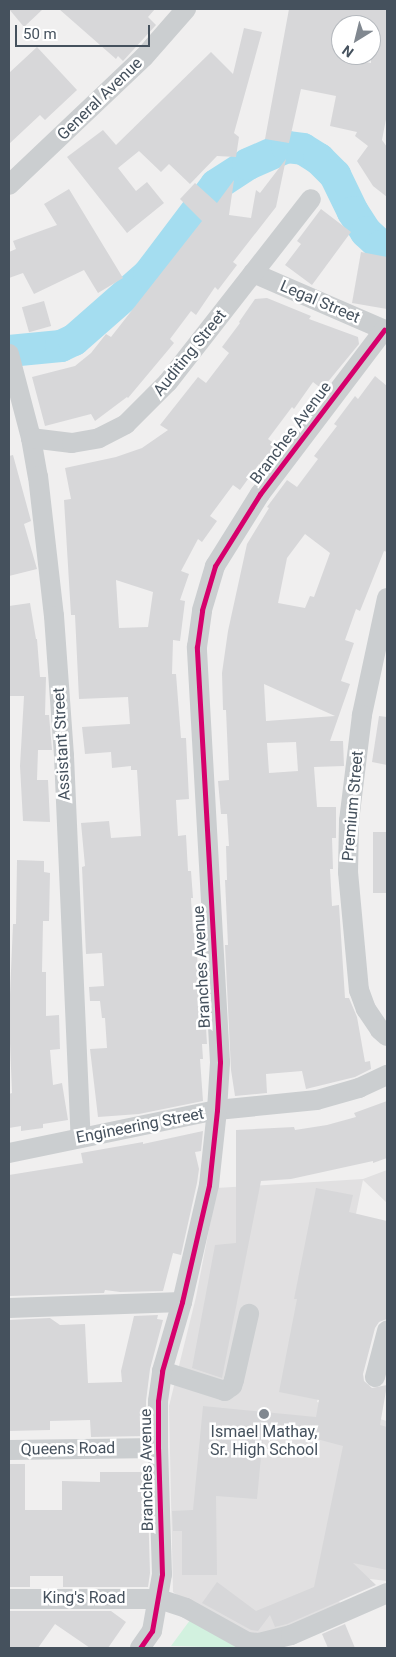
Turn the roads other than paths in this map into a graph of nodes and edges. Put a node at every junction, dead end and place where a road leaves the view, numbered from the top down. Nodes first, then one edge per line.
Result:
1 (186, 9) edge
2 (9, 185) edge
3 (311, 199) dead end
4 (253, 273) junction
5 (386, 331) edge
6 (9, 354) edge
7 (31, 438) junction
8 (387, 598) edge
9 (387, 1036) edge
10 (387, 1075) edge
11 (217, 1110) junction
12 (81, 1138) junction
13 (9, 1152) edge
14 (182, 1302) junction
15 (9, 1308) edge
16 (249, 1314) dead end
17 (387, 1331) edge
18 (162, 1370) junction
19 (375, 1377) dead end
20 (158, 1448) junction
21 (9, 1450) edge
22 (387, 1593) edge
23 (9, 1599) edge
24 (159, 1599) junction
25 (140, 1648) edge

1 - 2 street, General Avenue
3 - 4 street, Auditing Street
4 - 5 street, Legal Street
4 - 7 street, Auditing Street
5 - 11 street, Branches Avenue
6 - 7 street, Assistant Street
7 - 12 street, Assistant Street
8 - 9 street, Premium Street
10 - 11 street, Engineering Street
11 - 12 street, Engineering Street
11 - 14 street, Branches Avenue
12 - 13 street, Engineering Street
14 - 15 street
14 - 18 street, Branches Avenue
16 - 18 street
17 - 19 street
18 - 20 street, Branches Avenue
20 - 21 street, Queens Road
20 - 24 street, Branches Avenue
22 - 24 street, King's Road
23 - 24 street, King's Road
24 - 25 street, Branches Avenue

